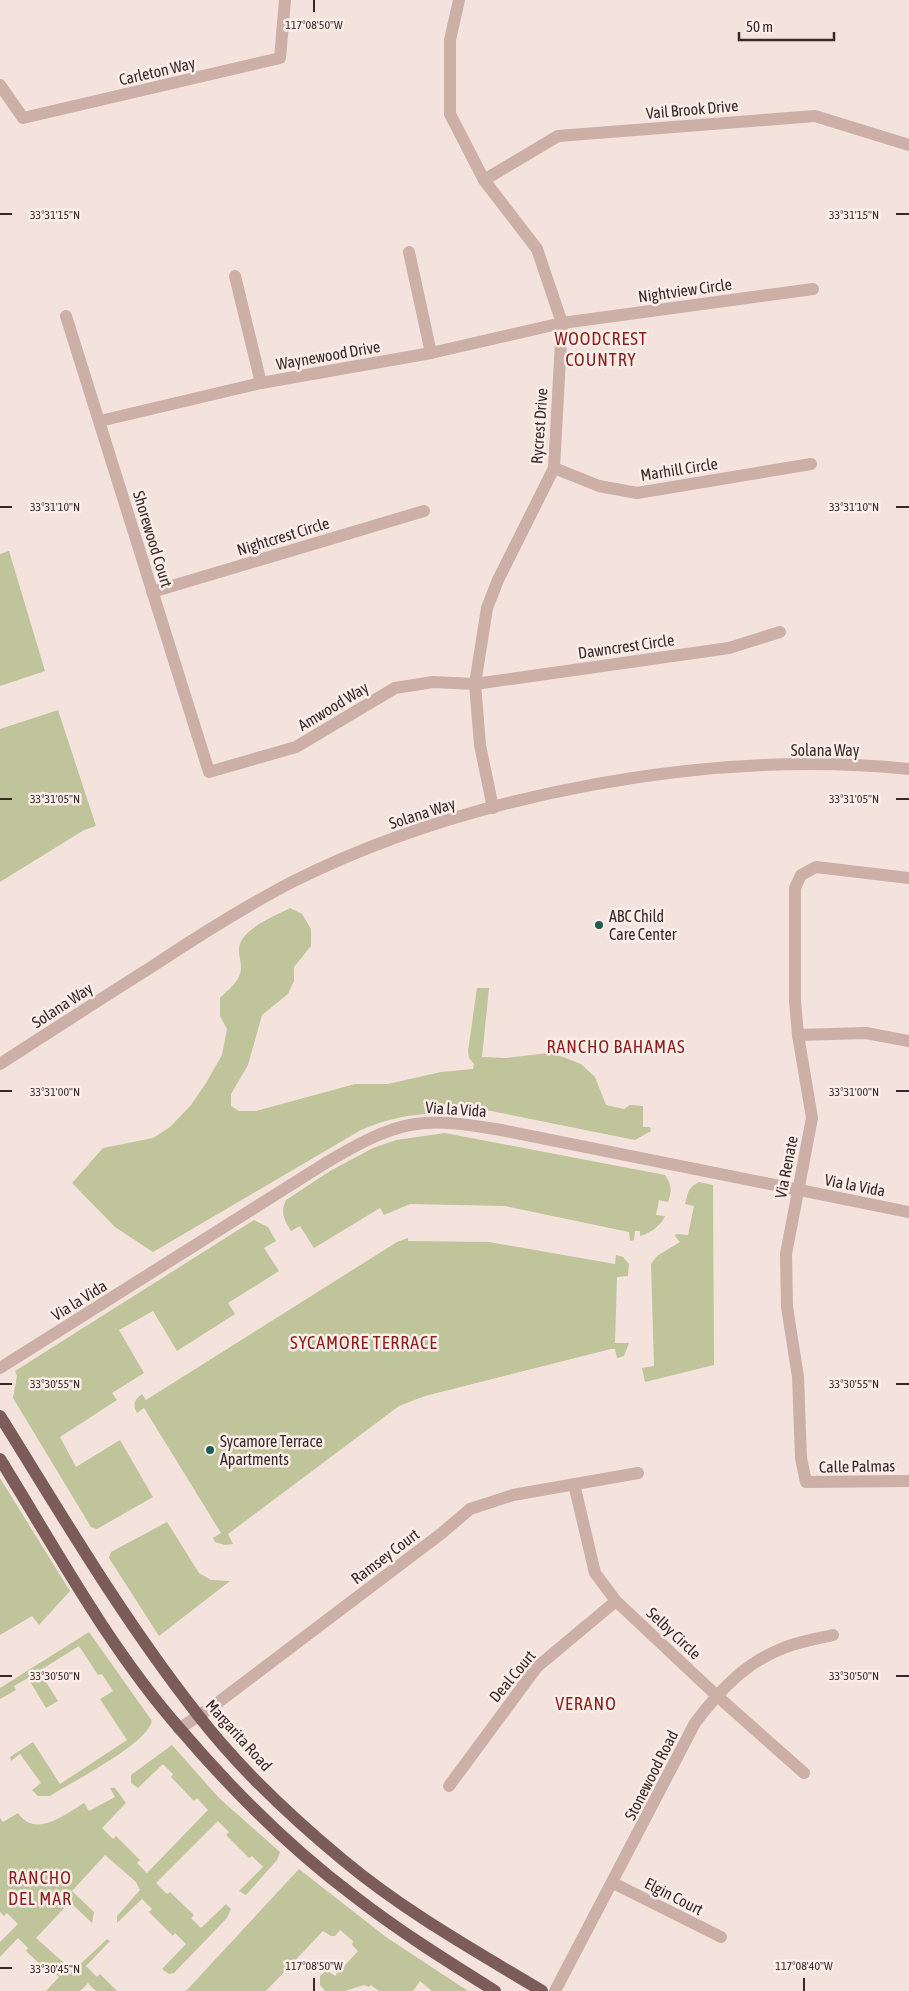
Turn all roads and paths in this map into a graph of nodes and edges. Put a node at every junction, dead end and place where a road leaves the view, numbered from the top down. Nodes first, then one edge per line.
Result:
1 (285, 0) edge
2 (459, 0) edge
3 (0, 85) edge
4 (909, 145) edge
5 (484, 180) junction
6 (409, 252) dead end
7 (235, 276) dead end
8 (813, 289) dead end
9 (66, 316) dead end
10 (562, 323) junction
11 (431, 353) junction
12 (261, 383) junction
13 (100, 421) junction
14 (811, 464) dead end
15 (554, 468) junction
16 (424, 511) dead end
17 (152, 592) junction
18 (780, 632) dead end
19 (475, 684) junction
20 (909, 769) edge
21 (209, 772) joint
22 (493, 808) junction
23 (909, 878) edge
24 (798, 1035) junction
25 (909, 1041) edge
26 (0, 1064) edge
27 (797, 1190) junction
28 (909, 1212) edge
29 (0, 1368) edge
30 (0, 1416) edge
31 (0, 1459) edge
32 (638, 1473) dead end
33 (909, 1481) edge
34 (806, 1482) joint
35 (574, 1484) junction
36 (616, 1601) junction
37 (833, 1635) dead end
38 (716, 1695) junction
39 (198, 1716) junction
40 (179, 1729) junction
41 (804, 1773) dead end
42 (449, 1786) dead end
43 (613, 1883) junction
44 (721, 1937) dead end
45 (495, 1991) edge
46 (542, 1991) edge
47 (555, 1991) edge

1 - 3 street, Carleton Way
2 - 5 street, Rycrest Drive
4 - 5 street, Vail Brook Drive
5 - 10 street, Rycrest Drive
6 - 11 street
7 - 12 street
8 - 10 street, Nightview Circle
9 - 13 street, Shorewood Court
10 - 11 street, Waynewood Drive
10 - 15 street, Rycrest Drive
11 - 12 street, Waynewood Drive
12 - 13 street, Waynewood Drive
13 - 17 street, Shorewood Court
14 - 15 street, Marhill Circle
15 - 19 street, Rycrest Drive
16 - 17 street, Nightcrest Circle
17 - 21 street, Shorewood Court
18 - 19 street, Dawncrest Circle
19 - 21 street, Amwood Way
19 - 22 street, Rycrest Drive
20 - 22 street, Solana Way
22 - 26 street, Solana Way
23 - 24 street, Via Renate
24 - 25 street
24 - 27 street, Via Renate
27 - 28 street, Via la Vida
27 - 29 street, Via la Vida
27 - 34 street, Via Renate
30 - 39 main road, Margarita Road
31 - 40 main road
32 - 35 street, Ramsey Court
33 - 34 street, Calle Palmas
35 - 36 street, Selby Circle
35 - 39 street, Ramsey Court
36 - 38 street, Selby Circle
36 - 42 street, Deal Court
37 - 38 street, Stonewood Road
38 - 41 street, Selby Circle
38 - 43 street, Stonewood Road
39 - 40 street, Ramsey Court
39 - 46 main road, Margarita Road
40 - 45 main road
43 - 44 street, Elgin Court
43 - 47 street, Stonewood Road

